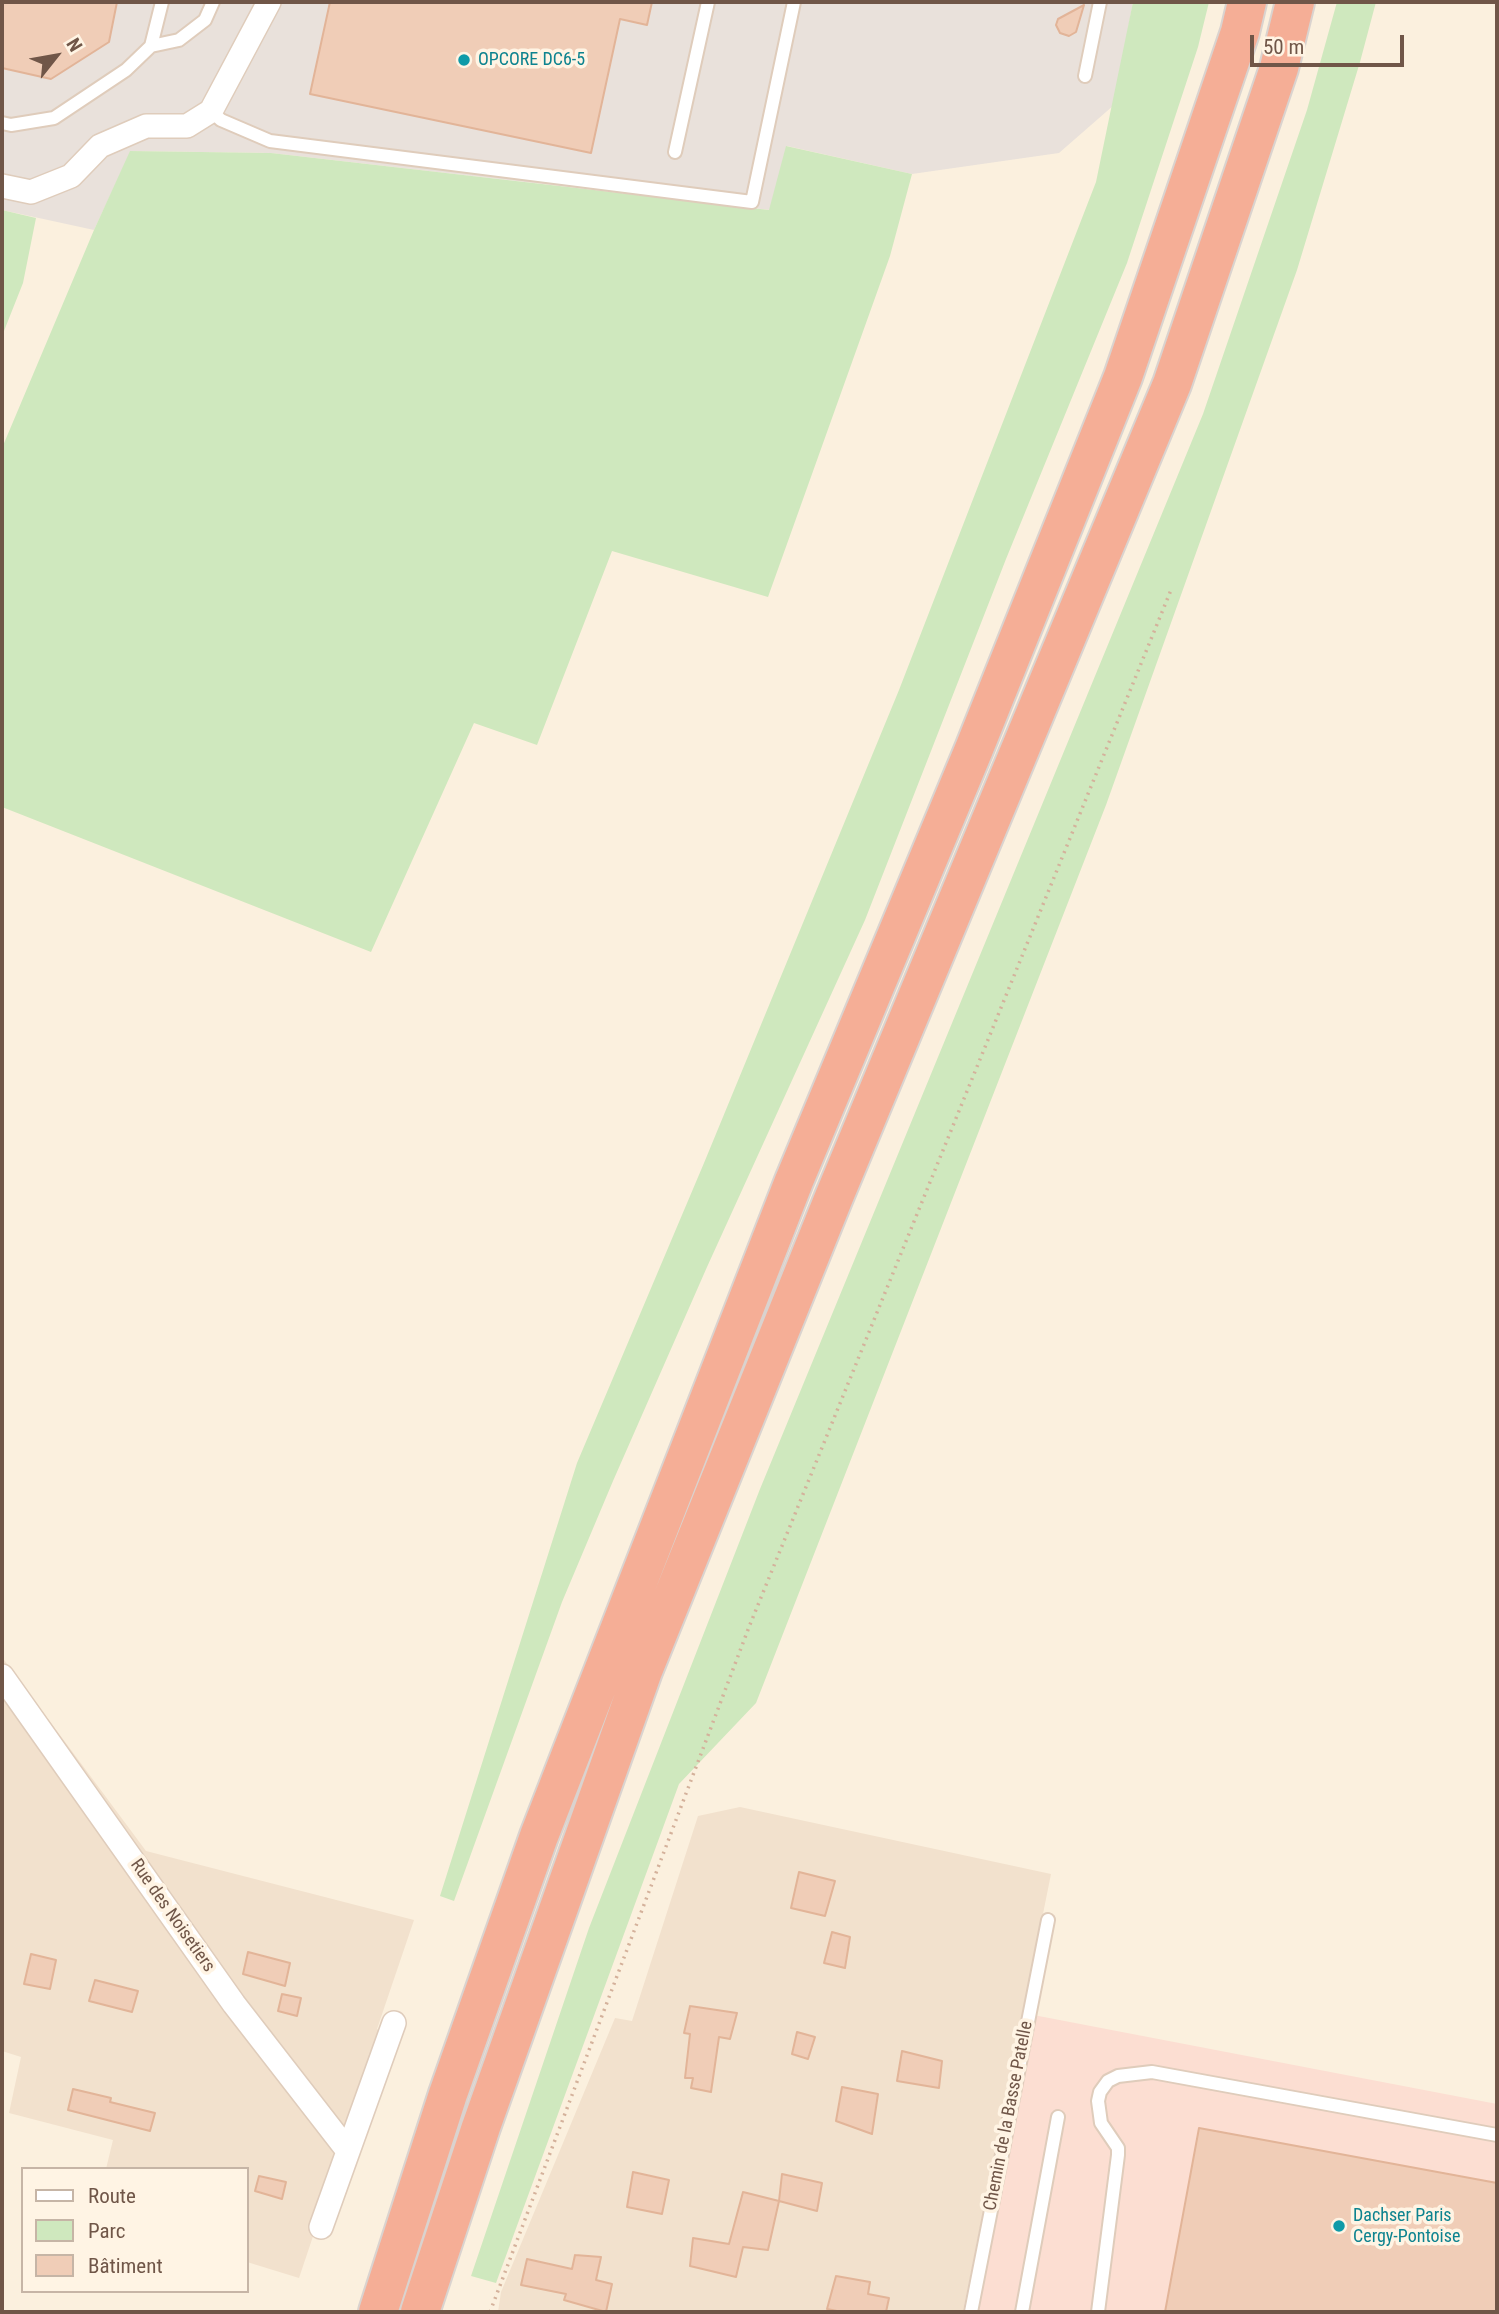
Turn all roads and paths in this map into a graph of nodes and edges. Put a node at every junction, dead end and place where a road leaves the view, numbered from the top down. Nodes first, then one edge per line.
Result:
1 (162, 2) edge
2 (213, 2) edge
3 (269, 2) edge
4 (708, 2) edge
5 (794, 2) edge
6 (1100, 2) edge
7 (1247, 2) edge
8 (1295, 2) edge
9 (151, 46) junction
10 (1085, 76) dead end
11 (211, 111) junction
12 (2, 123) edge
13 (675, 152) dead end
14 (2, 186) edge
15 (1171, 590) dead end
16 (2, 1676) edge
17 (1048, 1920) dead end
18 (394, 2023) dead end
19 (1058, 2117) dead end
20 (1497, 2135) edge
21 (348, 2151) junction
22 (321, 2227) dead end
23 (378, 2312) edge
24 (420, 2312) edge
25 (490, 2312) edge
26 (971, 2312) edge
27 (1022, 2312) edge
28 (1098, 2312) edge

1 - 9 lane
2 - 9 lane
3 - 11 street
4 - 13 lane
5 - 11 lane
6 - 10 lane
7 - 23 highway
8 - 24 highway
9 - 12 lane
11 - 14 street
15 - 25 path
16 - 21 street, Rue des Noisetiers
17 - 26 lane, Chemin de la Basse Patelle
18 - 21 street
19 - 27 lane
20 - 28 lane
21 - 22 street

